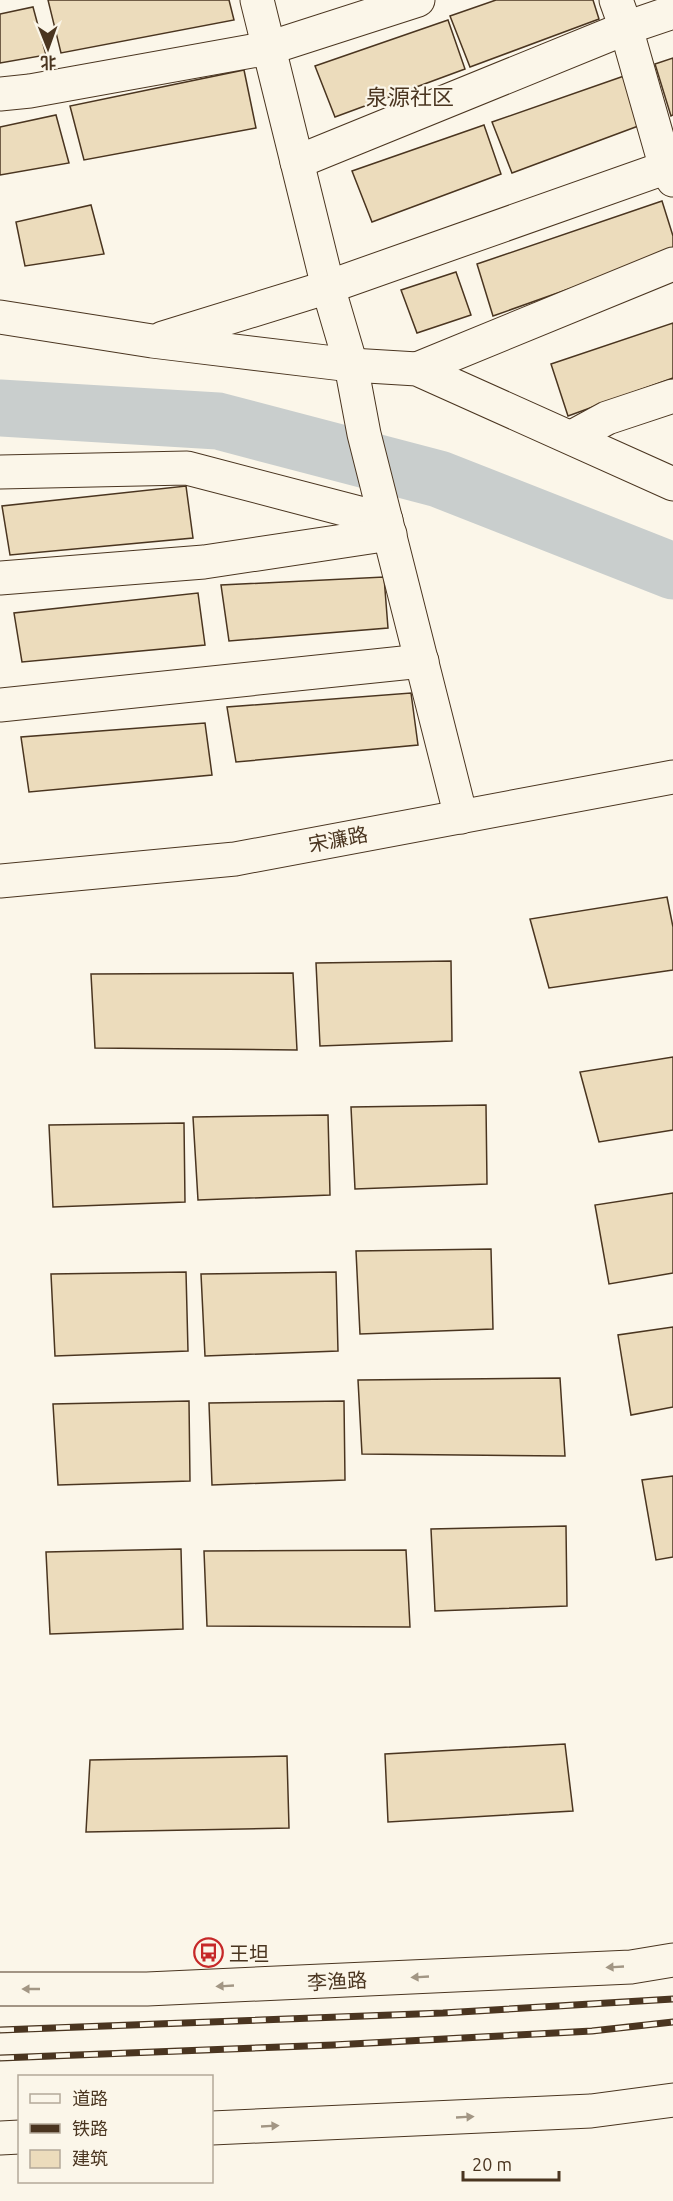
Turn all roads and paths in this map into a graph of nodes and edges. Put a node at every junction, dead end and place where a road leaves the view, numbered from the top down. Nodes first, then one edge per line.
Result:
1 (257, 0) edge
2 (418, 0) edge
3 (673, 12) edge
4 (621, 14) edge
5 (269, 48) junction
6 (0, 94) edge
7 (297, 162) junction
8 (671, 171) edge
9 (673, 264) edge
10 (328, 287) junction
11 (0, 315) edge
12 (152, 341) junction
13 (351, 365) junction
14 (417, 369) junction
15 (673, 396) edge
16 (572, 437) junction
17 (0, 472) edge
18 (673, 484) edge
19 (388, 527) junction
20 (0, 578) edge
21 (422, 661) junction
22 (0, 705) edge
23 (673, 777) edge
24 (461, 817) junction
25 (0, 881) edge
26 (673, 1960) edge
27 (0, 1989) edge
28 (673, 2100) edge
29 (213, 2128) edge
30 (18, 2137) edge
31 (0, 2138) edge

1 - 5 street
2 - 5 street
3 - 4 street
4 - 7 street
4 - 8 street
5 - 6 street
5 - 7 street
7 - 10 street
8 - 10 street
9 - 14 street
10 - 12 street
10 - 13 street
11 - 12 street
12 - 13 street
13 - 14 street
13 - 19 street
14 - 16 street
15 - 16 street
16 - 18 street
17 - 19 street
19 - 20 street
19 - 21 street
21 - 22 street
21 - 24 street
23 - 24 street, 宋濂路
24 - 25 street, 宋濂路
26 -> 27 street, 李渔路
29 -> 28 street
30 - 31 street

